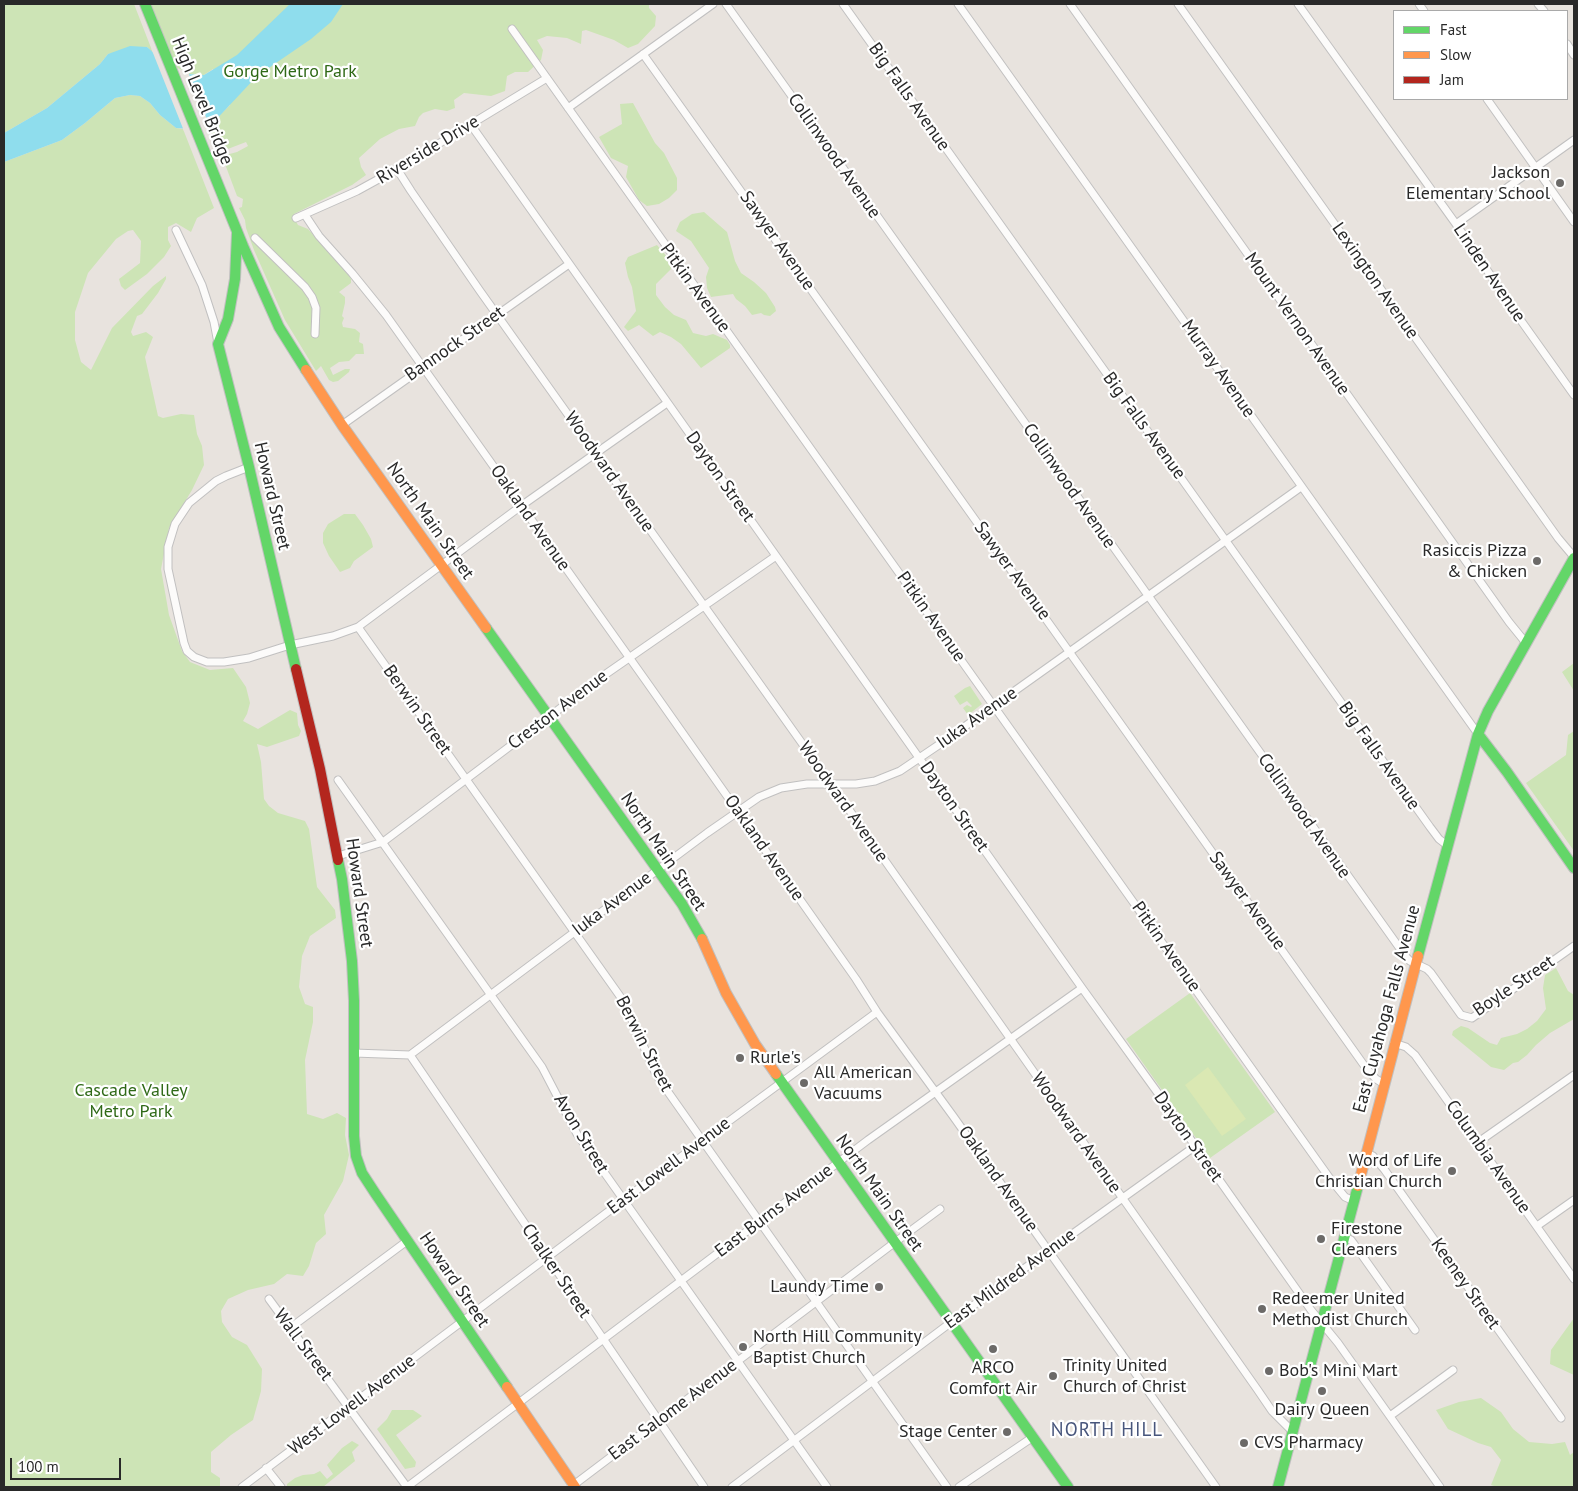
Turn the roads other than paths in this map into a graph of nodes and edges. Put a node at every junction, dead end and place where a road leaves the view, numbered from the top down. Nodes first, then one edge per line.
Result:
1 (145, 4) edge
2 (713, 4) edge
3 (726, 4) edge
4 (843, 4) edge
5 (958, 4) edge
6 (1070, 4) edge
7 (1178, 4) edge
8 (1298, 4) edge
9 (512, 29) dead end
10 (643, 54) junction
11 (547, 78) junction
12 (1488, 100) edge
13 (568, 108) junction
14 (471, 125) junction
15 (1574, 140) edge
16 (1535, 167) junction
17 (397, 169) junction
18 (305, 215) junction
19 (296, 218) dead end
20 (1574, 222) edge
21 (1456, 224) junction
22 (176, 230) dead end
23 (237, 232) junction
24 (255, 238) dead end
25 (569, 264) junction
26 (497, 314) junction
27 (315, 334) dead end
28 (218, 344) junction
29 (423, 367) junction
30 (1574, 395) edge
31 (667, 403) junction
32 (342, 425) junction
33 (595, 452) junction
34 (249, 467) junction
35 (1302, 487) junction
36 (521, 506) junction
37 (1226, 541) junction
38 (776, 556) junction
39 (1574, 558) edge
40 (441, 564) junction
41 (1147, 596) junction
42 (704, 605) junction
43 (358, 627) junction
44 (1526, 643) junction
45 (290, 645) junction
46 (1070, 652) junction
47 (629, 658) junction
48 (994, 706) junction
49 (549, 717) junction
50 (1478, 734) junction
51 (920, 758) junction
52 (466, 779) junction
53 (338, 780) dead end
54 (831, 784) junction
55 (738, 811) junction
56 (383, 842) junction
57 (1448, 846) junction
58 (338, 856) junction
59 (1574, 868) edge
60 (658, 870) junction
61 (574, 932) junction
62 (1574, 946) edge
63 (1416, 963) junction
64 (1082, 988) junction
65 (491, 994) junction
66 (877, 1012) junction
67 (1010, 1040) junction
68 (1394, 1043) junction
69 (354, 1053) junction
70 (410, 1055) junction
71 (1574, 1075) edge
72 (781, 1082) junction
73 (1384, 1084) junction
74 (936, 1092) junction
75 (702, 1141) junction
76 (1477, 1143) junction
77 (1194, 1147) junction
78 (1366, 1153) junction
79 (838, 1163) junction
80 (1122, 1198) junction
81 (1574, 1200) edge
82 (624, 1201) junction
83 (1354, 1201) junction
84 (940, 1209) dead end
85 (759, 1222) junction
86 (1537, 1226) junction
87 (1344, 1237) junction
88 (407, 1241) junction
89 (894, 1243) junction
90 (1048, 1250) junction
91 (547, 1258) junction
92 (1574, 1279) edge
93 (680, 1281) junction
94 (269, 1299) dead end
95 (816, 1302) junction
96 (462, 1322) junction
97 (952, 1322) junction
98 (1321, 1323) junction
99 (290, 1328) junction
100 (1415, 1330) dead end
101 (603, 1340) junction
102 (737, 1362) junction
103 (1453, 1370) dead end
104 (873, 1382) junction
105 (518, 1403) junction
106 (349, 1407) junction
107 (1390, 1416) junction
108 (1560, 1418) dead end
109 (659, 1420) junction
110 (1293, 1432) junction
111 (1033, 1437) junction
112 (794, 1441) junction
113 (266, 1468) junction
114 (242, 1487) edge
115 (280, 1487) edge
116 (407, 1487) edge
117 (573, 1487) edge
118 (704, 1487) edge
119 (732, 1487) edge
120 (827, 1487) edge
121 (947, 1487) edge
122 (959, 1487) edge
123 (1068, 1487) edge
124 (1216, 1487) edge
125 (1278, 1487) edge
126 (1440, 1487) edge

1 - 23 main road, High Level Bridge
2 - 10 street
3 - 41 street, Collinwood Avenue
4 - 37 street, Big Falls Avenue
5 - 35 street, Murray Avenue
6 - 44 street, Mount Vernon Avenue
7 - 39 street, Lexington Avenue
8 - 21 street, Linden Avenue
9 - 11 street, Pitkin Avenue
10 - 13 street
10 - 46 street, Sawyer Avenue
11 - 13 street, Pitkin Avenue
11 - 14 street, Riverside Drive
12 - 16 street
13 - 48 street, Pitkin Avenue
14 - 17 street, Riverside Drive
14 - 25 street, Dayton Street
15 - 16 street
16 - 20 street
16 - 21 street
17 - 18 street, Riverside Drive
17 - 26 street, Woodward Avenue
18 - 19 street, Riverside Drive
18 - 29 street, Oakland Avenue
21 - 30 street, Linden Avenue
22 - 28 street, Howard Street
23 - 28 main road
23 - 32 main road, North Main Street
24 - 27 street
25 - 26 street, Bannock Street
25 - 31 street, Dayton Street
26 - 29 street, Bannock Street
26 - 33 street, Woodward Avenue
28 - 34 main road, Howard Street
29 - 32 street, Bannock Street
29 - 36 street, Oakland Avenue
31 - 33 street
31 - 38 street, Dayton Street
32 - 40 main road, North Main Street
33 - 36 street
33 - 42 street, Woodward Avenue
34 - 45 main road, Howard Street
34 - 45 street
35 - 37 street, Iuka Avenue
35 - 50 street, Murray Avenue
36 - 40 street
36 - 47 street, Oakland Avenue
37 - 41 street, Iuka Avenue
37 - 57 street, Big Falls Avenue
38 - 42 street, Creston Avenue
38 - 51 street, Dayton Street
39 - 44 main road, East Cuyahoga Falls Avenue
40 - 43 street
40 - 49 main road, North Main Street
41 - 46 street, Iuka Avenue
41 - 63 street, Collinwood Avenue
42 - 47 street, Creston Avenue
42 - 54 street, Woodward Avenue
43 - 45 street
43 - 52 street, Berwin Street
44 - 50 main road, East Cuyahoga Falls Avenue
45 - 58 main road, Howard Street
46 - 48 street, Iuka Avenue
46 - 73 street, Sawyer Avenue
47 - 49 street, Creston Avenue
47 - 55 street, Oakland Avenue
48 - 51 street, Iuka Avenue
48 - 83 street, Pitkin Avenue
49 - 52 street, Creston Avenue
49 - 60 main road, North Main Street
50 - 57 main road, East Cuyahoga Falls Avenue
50 - 59 main road
51 - 54 street, Iuka Avenue
51 - 64 street, Dayton Street
52 - 56 street, Creston Avenue
52 - 61 street, Berwin Street
53 - 56 street, Avon Street
54 - 55 street, Iuka Avenue
54 - 67 street, Woodward Avenue
55 - 60 street, Iuka Avenue
55 - 66 street, Oakland Avenue
56 - 58 street, Creston Avenue
56 - 65 street, Avon Street
57 - 63 main road, East Cuyahoga Falls Avenue
58 - 69 main road, Howard Street
60 - 61 street, Iuka Avenue
60 - 72 main road, North Main Street
61 - 65 street, Iuka Avenue
61 - 75 street, Berwin Street
62 - 63 street, Boyle Street
63 - 68 main road, East Cuyahoga Falls Avenue
64 - 67 street, East Burns Avenue
64 - 77 street, Dayton Street
65 - 70 street, Iuka Avenue
65 - 82 street, Avon Street
66 - 72 street, East Lowell Avenue
66 - 74 street, Oakland Avenue
67 - 74 street, East Burns Avenue
67 - 80 street, Woodward Avenue
68 - 73 main road, East Cuyahoga Falls Avenue
68 - 76 street, Columbia Avenue
69 - 70 street
69 - 88 main road, Howard Street
70 - 91 street, Chalker Street
71 - 76 street
72 - 75 street, East Lowell Avenue
72 - 79 main road, North Main Street
73 - 78 main road, East Cuyahoga Falls Avenue
74 - 79 street, East Burns Avenue
74 - 90 street, Oakland Avenue
75 - 82 street, East Lowell Avenue
75 - 85 street, Berwin Street
76 - 86 street, Columbia Avenue
77 - 80 street, East Mildred Avenue
77 - 98 street, Dayton Street
78 - 83 main road, East Cuyahoga Falls Avenue
78 - 108 street, Keeney Street
79 - 85 street, East Burns Avenue
79 - 89 main road, North Main Street
80 - 90 street, East Mildred Avenue
80 - 110 street, Woodward Avenue
81 - 86 street
82 - 91 street, East Lowell Avenue
82 - 93 street, Avon Street
83 - 87 main road, East Cuyahoga Falls Avenue
84 - 89 street, East Salome Avenue
85 - 93 street, East Burns Avenue
85 - 95 street, Berwin Street
86 - 92 street, Columbia Avenue
87 - 98 main road, East Cuyahoga Falls Avenue
87 - 100 street
88 - 96 main road, Howard Street
88 - 99 street
89 - 95 street, East Salome Avenue
89 - 97 main road, North Main Street
90 - 97 street, East Mildred Avenue
90 - 124 street, Oakland Avenue
91 - 96 street, East Lowell Avenue
91 - 101 street, Chalker Street
93 - 101 street, East Burns Avenue
93 - 102 street, Avon Street
94 - 99 street, Wall Street
95 - 102 street, East Salome Avenue
95 - 104 street, Berwin Street
96 - 105 main road, Howard Street
96 - 106 street, West Lowell Avenue
97 - 104 street, East Mildred Avenue
97 - 111 main road, North Main Street
98 - 107 street, Dayton Street
98 - 110 main road, East Cuyahoga Falls Avenue
99 - 106 street, Wall Street
101 - 105 street, East Burns Avenue
101 - 109 street, Chalker Street
102 - 109 street, East Salome Avenue
102 - 112 street, Avon Street
103 - 107 street
104 - 112 street, East Mildred Avenue
104 - 121 street, Berwin Street
105 - 116 street, East Burns Avenue
105 - 117 main road, Howard Street
106 - 113 street, West Lowell Avenue
106 - 116 street, Wall Street
107 - 126 street, Dayton Street
109 - 117 street, East Salome Avenue
109 - 118 street, Chalker Street
110 - 125 main road, East Cuyahoga Falls Avenue
111 - 122 street
111 - 123 main road, North Main Street
112 - 119 street, East Mildred Avenue
112 - 120 street, Avon Street
113 - 114 street, West Lowell Avenue
113 - 115 street

